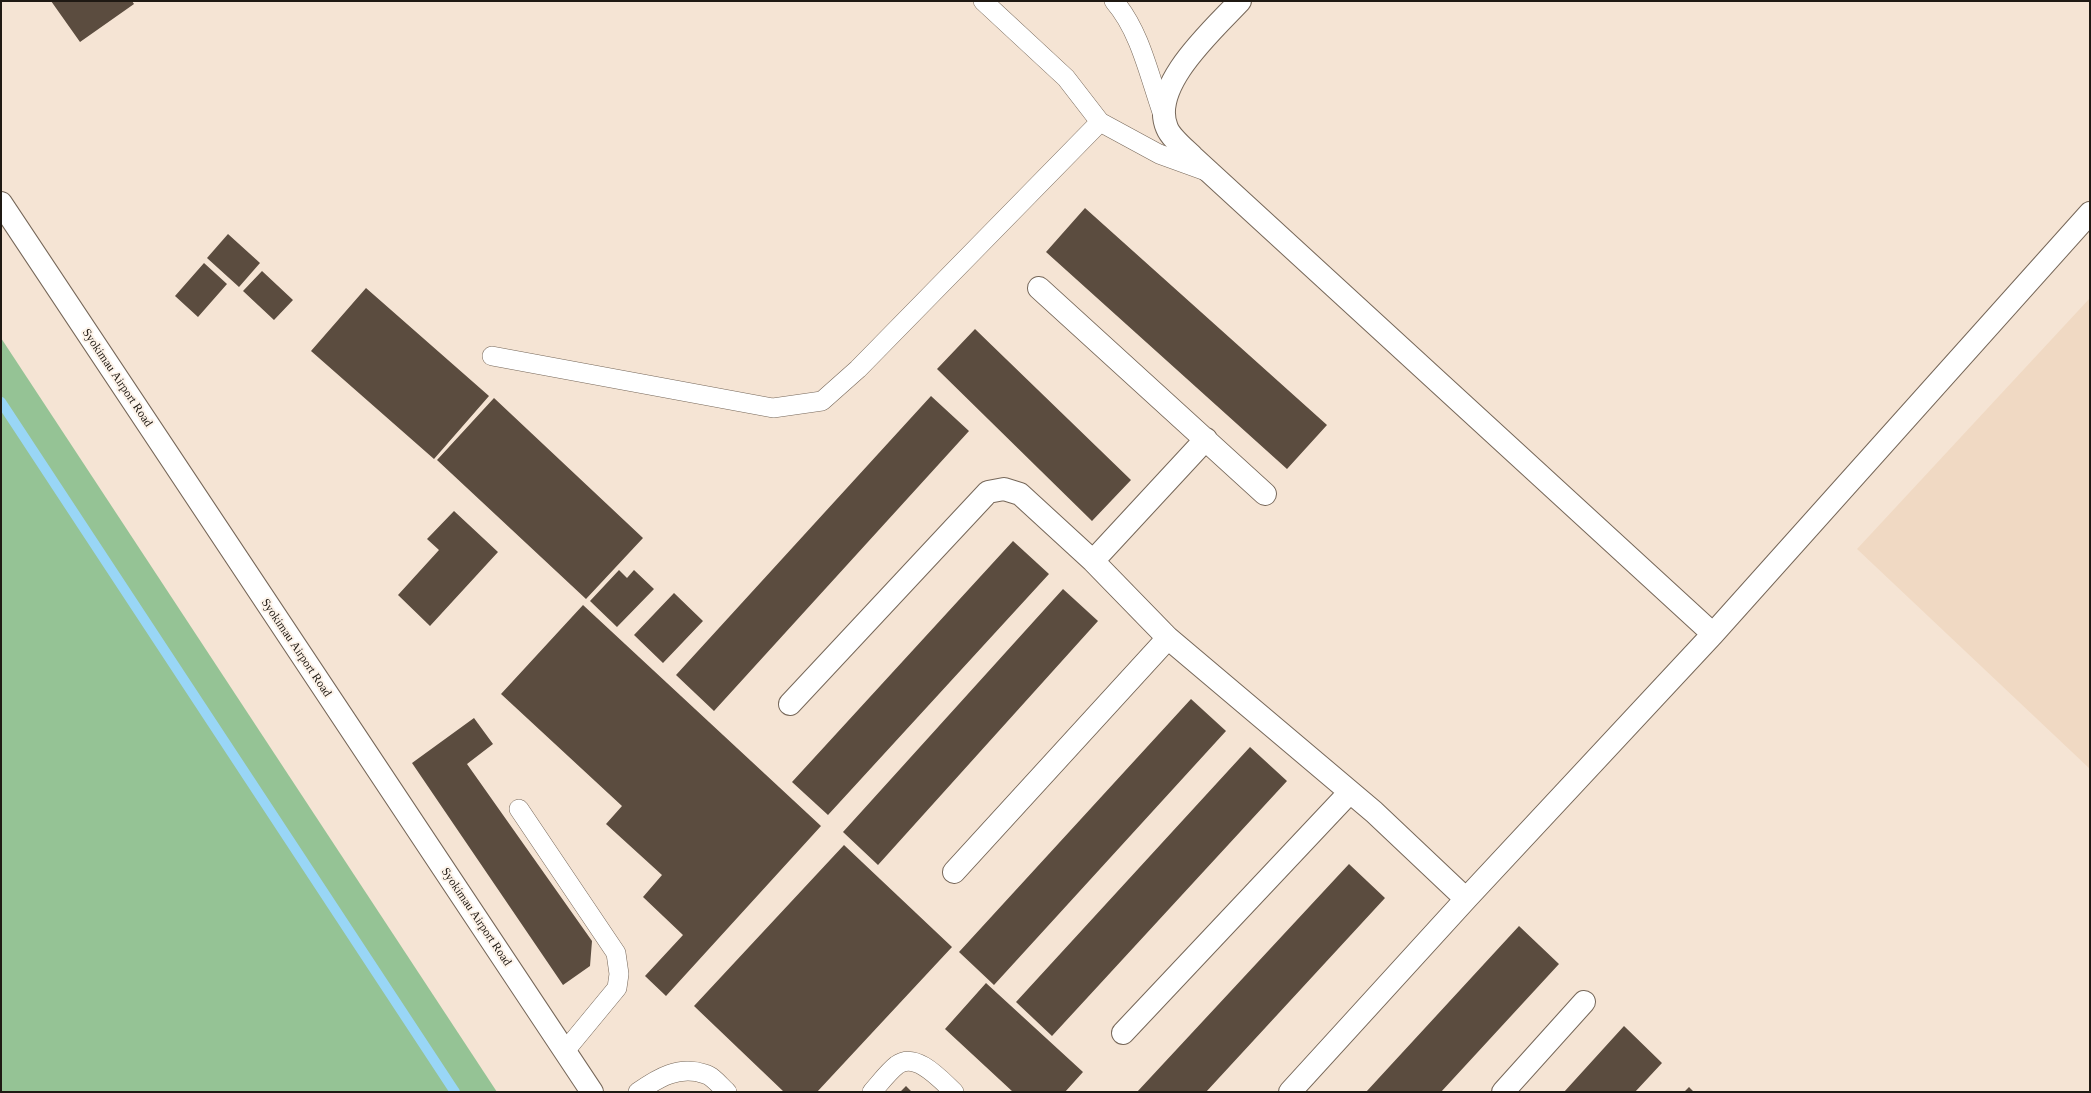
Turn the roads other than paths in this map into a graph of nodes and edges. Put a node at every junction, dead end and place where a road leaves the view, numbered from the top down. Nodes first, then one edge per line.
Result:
1 (983, 1) edge
2 (1114, 1) edge
3 (1240, 1) edge
4 (1162, 112) junction
5 (1100, 122) junction
6 (1210, 172) junction
7 (1, 203) edge
8 (2090, 213) edge
9 (1039, 288) dead end
10 (492, 356) dead end
11 (1206, 439) junction
12 (1265, 494) dead end
13 (1093, 561) junction
14 (1713, 634) junction
15 (1168, 638) junction
16 (790, 704) dead end
17 (1350, 792) junction
18 (519, 809) dead end
19 (954, 872) dead end
20 (1466, 899) junction
21 (1584, 1002) dead end
22 (1123, 1033) dead end
23 (565, 1051) junction
24 (592, 1092) edge
25 (638, 1092) edge
26 (727, 1092) edge
27 (872, 1092) edge
28 (954, 1092) edge
29 (1290, 1092) edge
30 (1503, 1092) edge

1 - 5 lane
2 - 4 lane
3 - 4 street
4 - 6 street
5 - 6 lane
5 - 10 lane
6 - 14 street
7 - 23 street, Syokimau Airport Road
8 - 14 street
9 - 11 street
11 - 12 street
11 - 13 street
13 - 15 street
13 - 16 street
14 - 20 street
15 - 17 street
15 - 19 street
17 - 20 street
17 - 22 street
18 - 23 lane
20 - 29 street
21 - 30 street
23 - 24 street, Syokimau Airport Road
25 - 26 lane
27 - 28 lane

